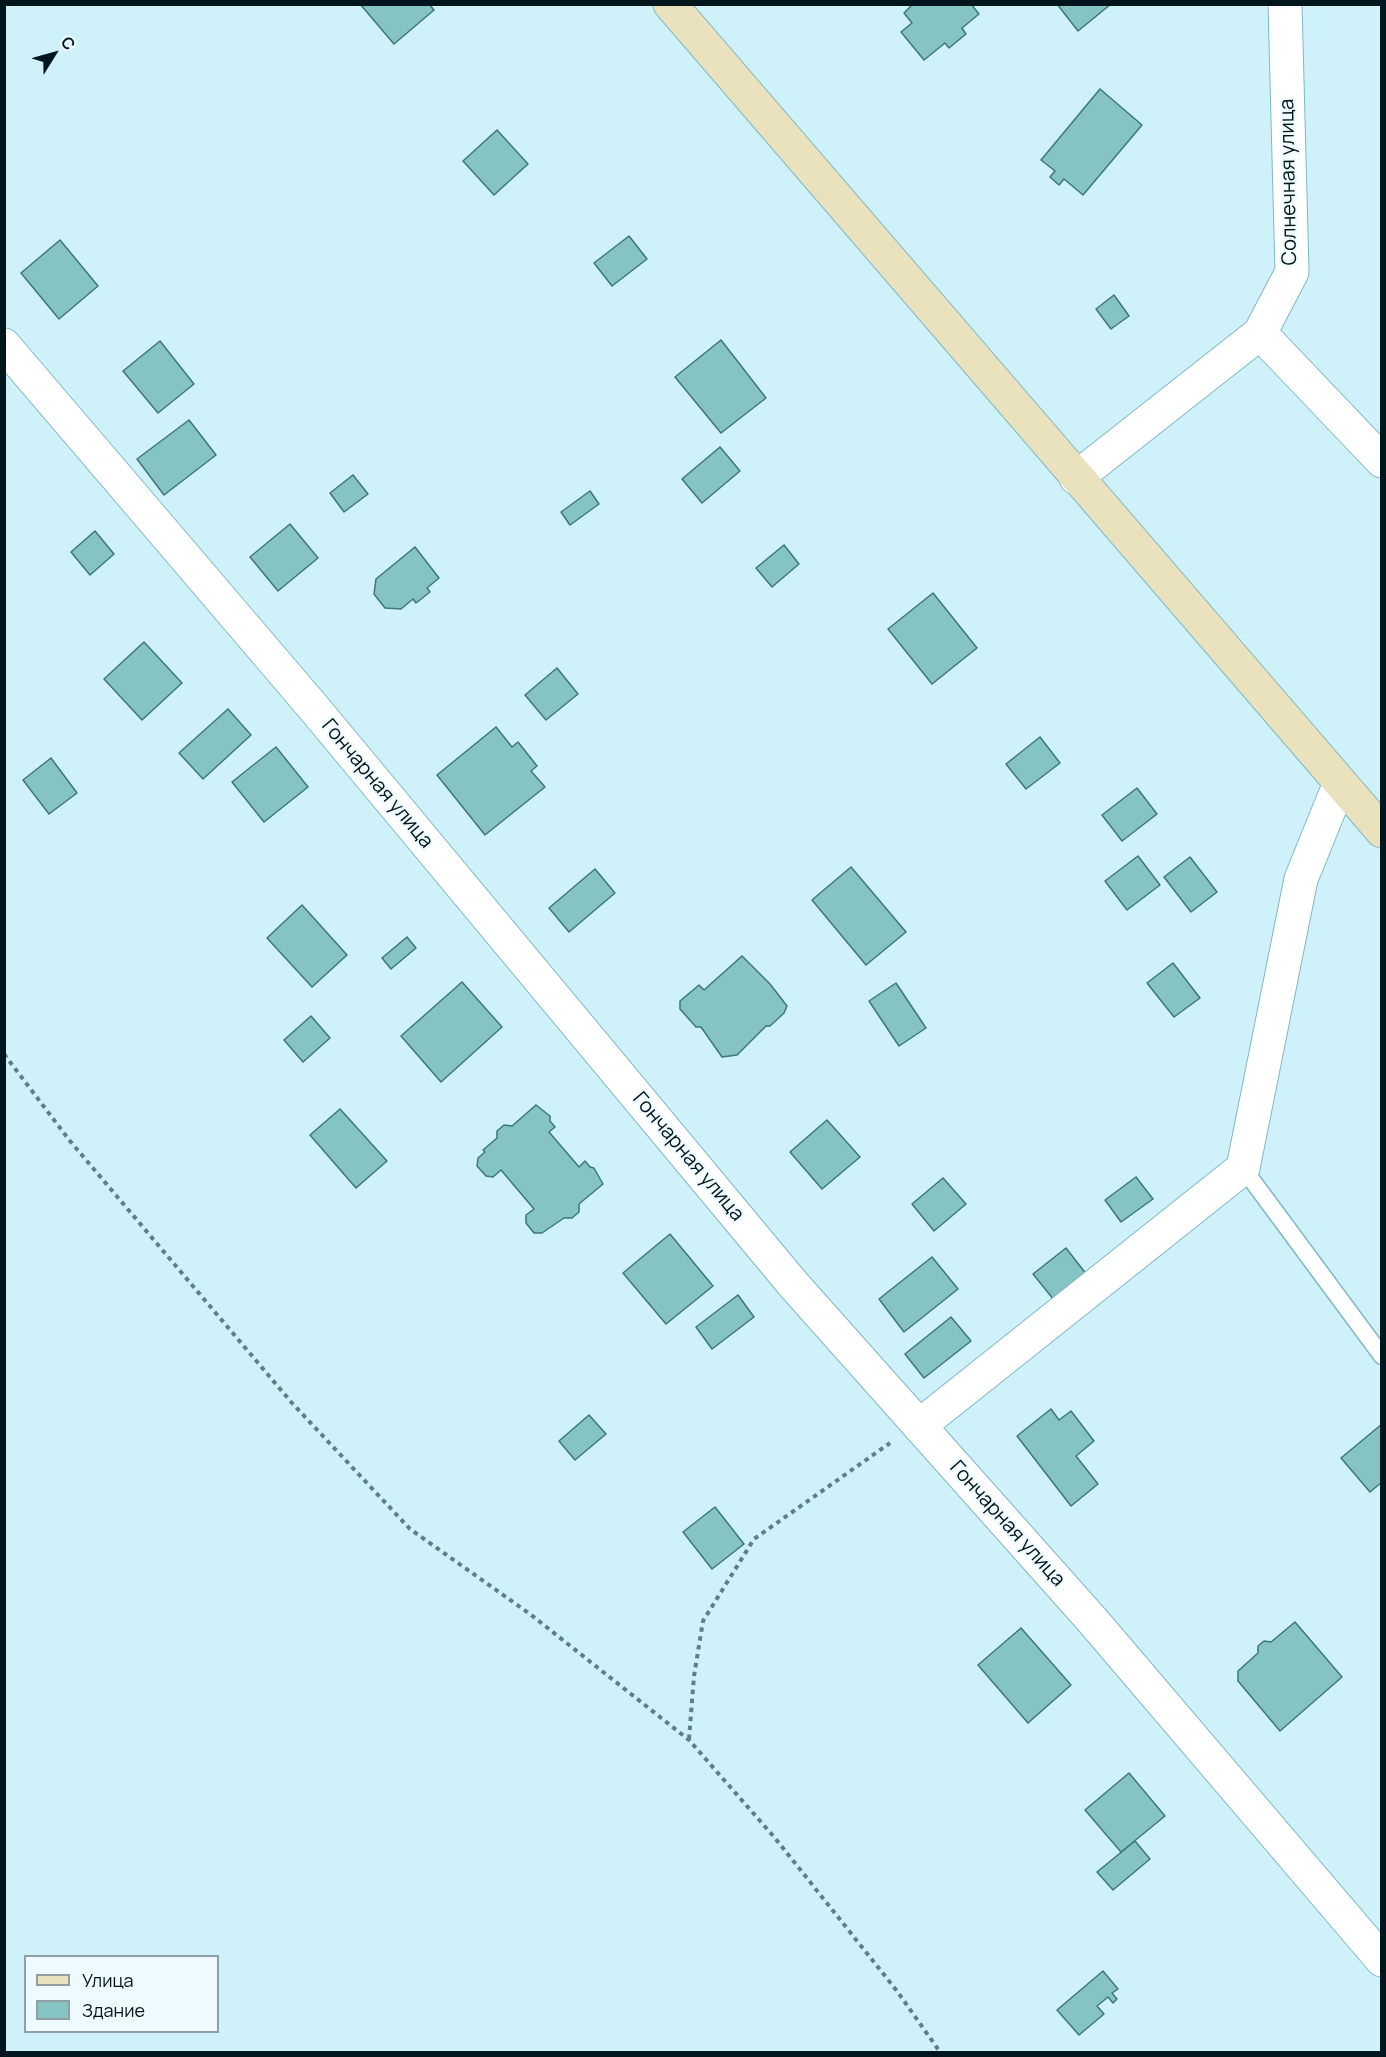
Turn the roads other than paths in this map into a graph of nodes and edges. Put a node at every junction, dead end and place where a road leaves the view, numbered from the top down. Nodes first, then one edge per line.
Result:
1 (670, 4) edge
2 (1285, 4) edge
3 (1260, 333) junction
4 (4, 345) edge
5 (1382, 461) edge
6 (1076, 478) junction
7 (1340, 783) junction
8 (1382, 831) edge
9 (1243, 1168) junction
10 (1382, 1356) edge
11 (919, 1426) junction
12 (1382, 1960) edge

1 - 6 main road
2 - 3 street, Солнечная улица
3 - 5 street
3 - 6 street, Солнечная улица
4 - 11 street, Гончарная улица
6 - 7 main road
7 - 8 main road
7 - 9 street
9 - 10 lane
9 - 11 street
11 - 12 street, Гончарная улица

